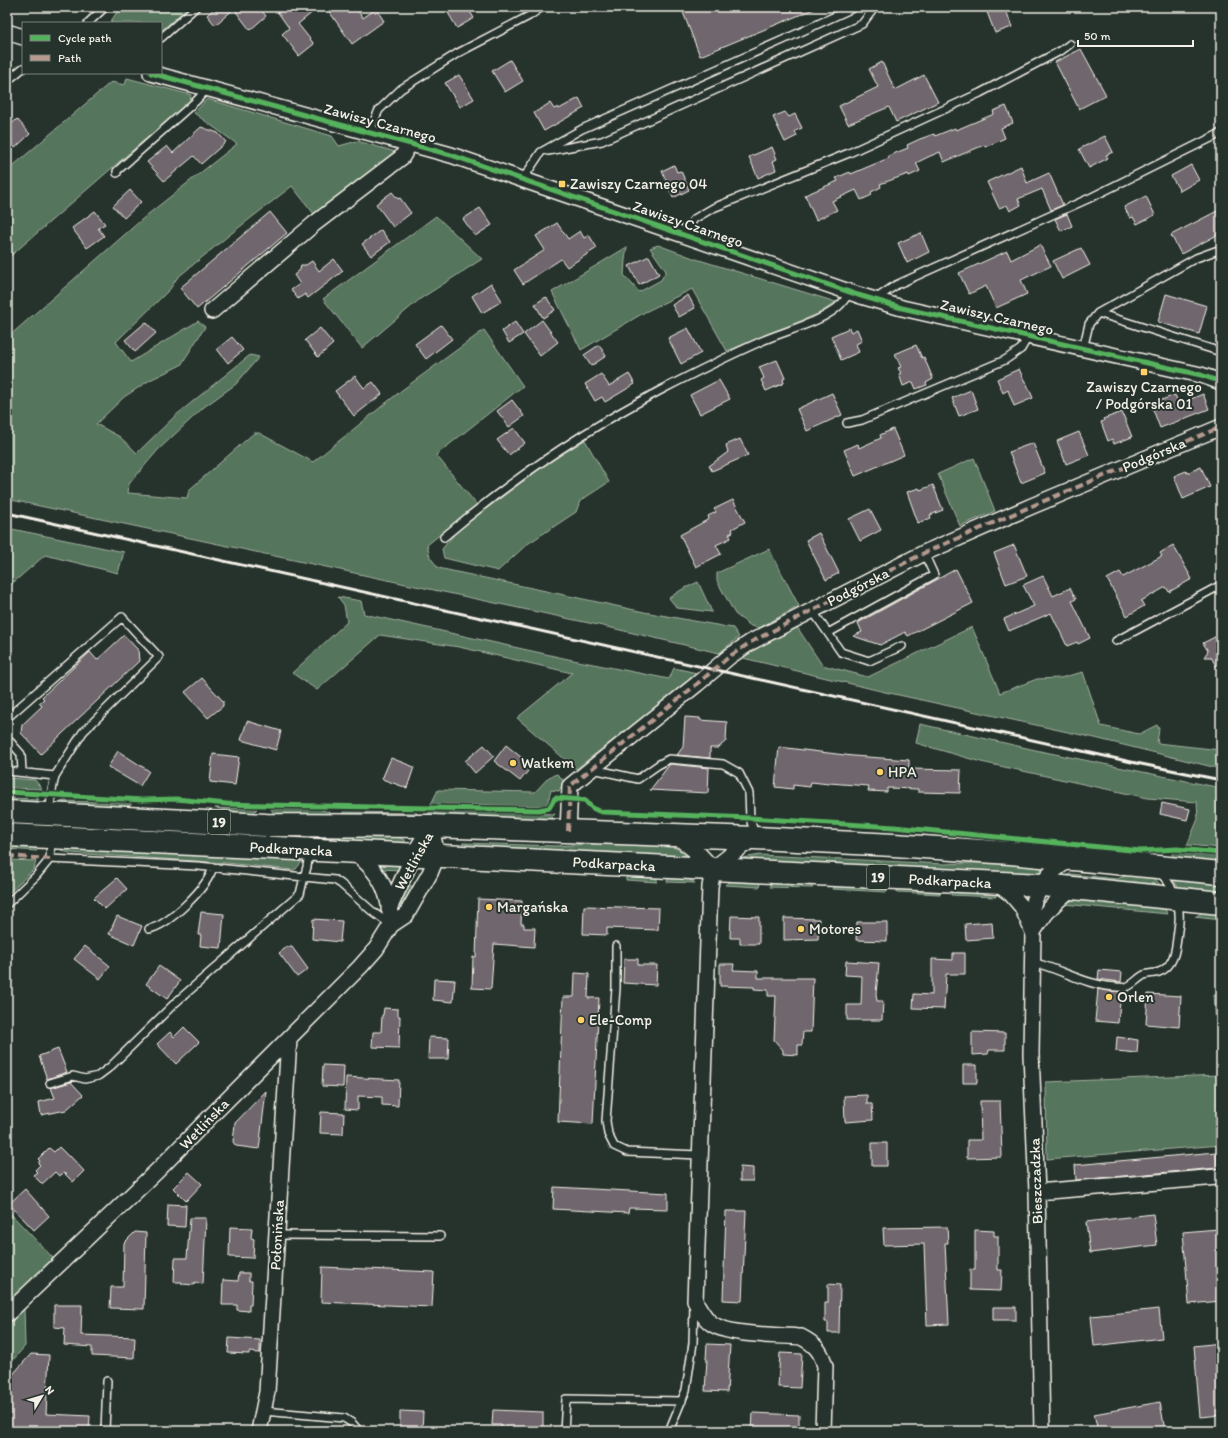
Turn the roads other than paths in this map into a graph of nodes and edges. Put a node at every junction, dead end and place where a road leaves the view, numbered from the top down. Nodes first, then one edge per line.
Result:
1 (104, 7) edge
2 (196, 7) edge
3 (542, 7) edge
4 (855, 7) edge
5 (875, 7) edge
6 (89, 22) edge
7 (7, 32) edge
8 (22, 37) edge
9 (162, 37) edge
10 (1070, 44) dead end
11 (22, 69) edge
12 (155, 74) edge
13 (7, 81) edge
14 (208, 88) junction
15 (369, 132) junction
16 (1221, 133) edge
17 (410, 143) junction
18 (541, 152) junction
19 (117, 173) dead end
20 (523, 179) junction
21 (683, 235) junction
22 (1221, 249) edge
23 (850, 292) junction
24 (874, 300) junction
25 (212, 310) dead end
26 (1098, 313) junction
27 (1028, 336) junction
28 (1083, 349) junction
29 (1221, 352) edge
30 (1221, 382) edge
31 (847, 423) dead end
32 (1221, 427) edge
33 (444, 537) dead end
34 (924, 553) junction
35 (1221, 585) edge
36 (812, 610) junction
37 (828, 633) junction
38 (1116, 641) dead end
39 (902, 646) dead end
40 (7, 718) edge
41 (7, 738) edge
42 (593, 770) junction
43 (7, 771) edge
44 (22, 771) junction
45 (55, 776) junction
46 (7, 812) edge
47 (50, 814) junction
48 (431, 826) junction
49 (568, 831) junction
50 (7, 835) edge
51 (675, 835) junction
52 (52, 837) junction
53 (755, 838) junction
54 (309, 850) junction
55 (354, 852) junction
56 (414, 854) junction
57 (437, 856) junction
58 (50, 859) junction
59 (1075, 859) junction
60 (1149, 866) junction
61 (213, 867) junction
62 (713, 869) junction
63 (1221, 873) edge
64 (304, 877) junction
65 (996, 883) junction
66 (1043, 885) junction
67 (1072, 888) junction
68 (1176, 899) junction
69 (7, 904) edge
70 (1221, 904) edge
71 (390, 909) junction
72 (390, 925) junction
73 (1031, 927) junction
74 (149, 929) dead end
75 (616, 946) dead end
76 (1032, 962) junction
77 (288, 1039) junction
78 (50, 1083) dead end
79 (699, 1155) junction
80 (1218, 1177) dead end
81 (1037, 1192) junction
82 (277, 1235) junction
83 (440, 1236) dead end
84 (694, 1301) junction
85 (7, 1314) edge
86 (107, 1381) dead end
87 (682, 1400) junction
88 (263, 1411) junction
89 (105, 1431) edge
90 (259, 1431) edge
91 (359, 1431) edge
92 (564, 1431) edge
93 (669, 1431) edge
94 (823, 1431) edge
95 (1042, 1431) edge

1 - 6 lane
2 - 9 lane
3 - 15 lane
4 - 18 lane
5 - 18 lane
7 - 8 street
10 - 21 lane
11 - 13 lane
12 - 14 street, Zawiszy Czarnego
14 - 15 street, Zawiszy Czarnego
14 - 19 lane
15 - 17 street, Zawiszy Czarnego
16 - 24 lane
17 - 20 street, Zawiszy Czarnego
17 - 25 street
18 - 20 lane
20 - 21 street, Zawiszy Czarnego
21 - 23 street, Zawiszy Czarnego
22 - 26 lane
23 - 24 street, Zawiszy Czarnego
23 - 33 lane
24 - 27 street, Zawiszy Czarnego
26 - 28 lane
26 - 29 lane
27 - 28 street, Zawiszy Czarnego
27 - 31 lane
28 - 30 street, Zawiszy Czarnego
32 - 34 street, Podgórska
34 - 36 street, Podgórska
34 - 37 lane
35 - 38 lane
36 - 37 lane
36 - 42 street, Podgórska
37 - 39 lane
40 - 45 lane
41 - 44 lane
42 - 49 street, Podgórska
42 - 53 lane
43 - 44 lane
44 - 45 lane
45 - 47 lane
46 - 47 main road, Podkarpacka / 19
47 - 48 main road, Podkarpacka / 19
48 - 49 main road, Podkarpacka / 19
48 - 56 street, Wetlińska
48 - 57 street, Wetlińska
49 - 51 main road, Podkarpacka / 19
50 - 52 main road, Podkarpacka / 19
51 - 53 main road, Podkarpacka / 19
51 - 62 street
52 - 54 main road, Podkarpacka / 19
52 - 58 lane
53 - 59 main road, Podkarpacka / 19
53 - 62 street
54 - 55 main road, Podkarpacka / 19
54 - 64 lane
55 - 56 main road, Podkarpacka / 19
55 - 71 street, Wetlińska
56 - 57 main road, Podkarpacka / 19
56 - 71 street, Wetlińska
57 - 62 main road, Podkarpacka / 19
57 - 72 street, Wetlińska
58 - 61 lane
58 - 69 lane
59 - 60 main road, Podkarpacka / 19
59 - 66 street, Bieszczadzka
60 - 63 main road, Podkarpacka / 19
60 - 68 lane
61 - 64 lane
61 - 74 lane
62 - 65 main road, Podkarpacka / 19
62 - 79 street
64 - 72 lane
64 - 78 lane
65 - 66 main road, Podkarpacka / 19
65 - 73 street, Bieszczadzka
66 - 67 main road, Podkarpacka / 19
66 - 73 street, Bieszczadzka
67 - 68 main road, Podkarpacka / 19
67 - 73 street, Bieszczadzka
68 - 70 main road, Podkarpacka / 19
68 - 76 lane
71 - 72 street, Wetlińska
72 - 77 street, Wetlińska
73 - 76 street, Bieszczadzka
75 - 79 lane
76 - 81 street, Bieszczadzka
77 - 82 street, Połonińska
77 - 85 street, Wetlińska
79 - 84 street
80 - 81 street
81 - 95 street, Bieszczadzka
82 - 83 lane
82 - 88 street, Połonińska
84 - 87 lane
84 - 94 street
86 - 89 lane
87 - 92 lane
87 - 93 lane
88 - 90 street, Połonińska
88 - 91 lane

